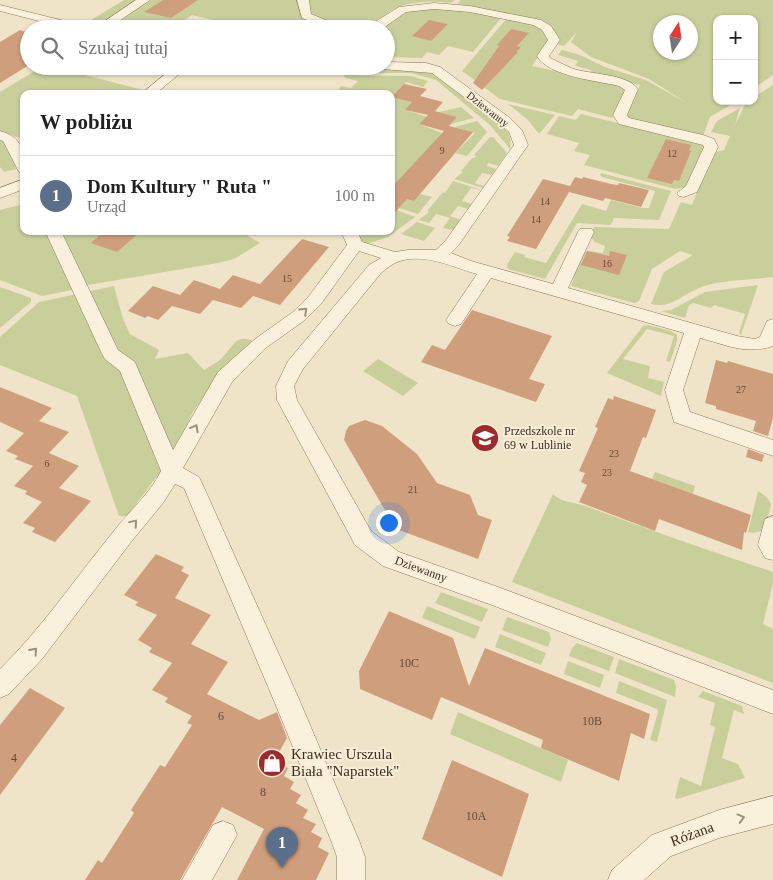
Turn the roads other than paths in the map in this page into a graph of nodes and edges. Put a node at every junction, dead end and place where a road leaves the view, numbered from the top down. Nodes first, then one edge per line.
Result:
1 (144, 0) edge
2 (303, 0) edge
3 (0, 8) edge
4 (58, 20) edge
5 (113, 20) edge
6 (313, 20) edge
7 (387, 20) edge
8 (395, 66) edge
9 (173, 75) edge
10 (155, 90) edge
11 (0, 135) edge
12 (20, 161) edge
13 (20, 185) edge
14 (684, 193) dead end
15 (0, 194) edge
16 (55, 235) edge
17 (352, 238) edge
18 (598, 248) dead end
19 (440, 255) junction
20 (392, 258) junction
21 (487, 271) junction
22 (558, 290) junction
23 (455, 320) dead end
24 (773, 324) edge
25 (694, 329) junction
26 (773, 448) edge
27 (171, 471) junction
28 (773, 525) edge
29 (773, 551) edge
30 (258, 633) junction
31 (258, 666) dead end
32 (0, 686) edge
33 (773, 702) edge
34 (773, 810) edge
35 (223, 835) dead end
36 (196, 880) edge
37 (351, 880) edge
38 (622, 880) edge

1 - 5 street
2 - 6 street
3 - 4 street
7 - 14 street
8 - 19 street, Dziewanny
9 - 10 street
11 - 12 street
13 - 15 street
16 - 27 street
17 - 20 street, Dziewanny
27 -> 17 street, Dziewanny
18 - 22 street
19 - 20 street, Dziewanny
19 - 21 street
20 - 33 street, Dziewanny
21 - 22 street
21 - 23 street
22 - 25 street
24 - 25 street
25 - 26 street
27 - 30 street
32 -> 27 street, Dziewanny
28 - 29 street
30 - 31 street
30 - 37 street
38 -> 34 street, Różana
35 - 36 street

